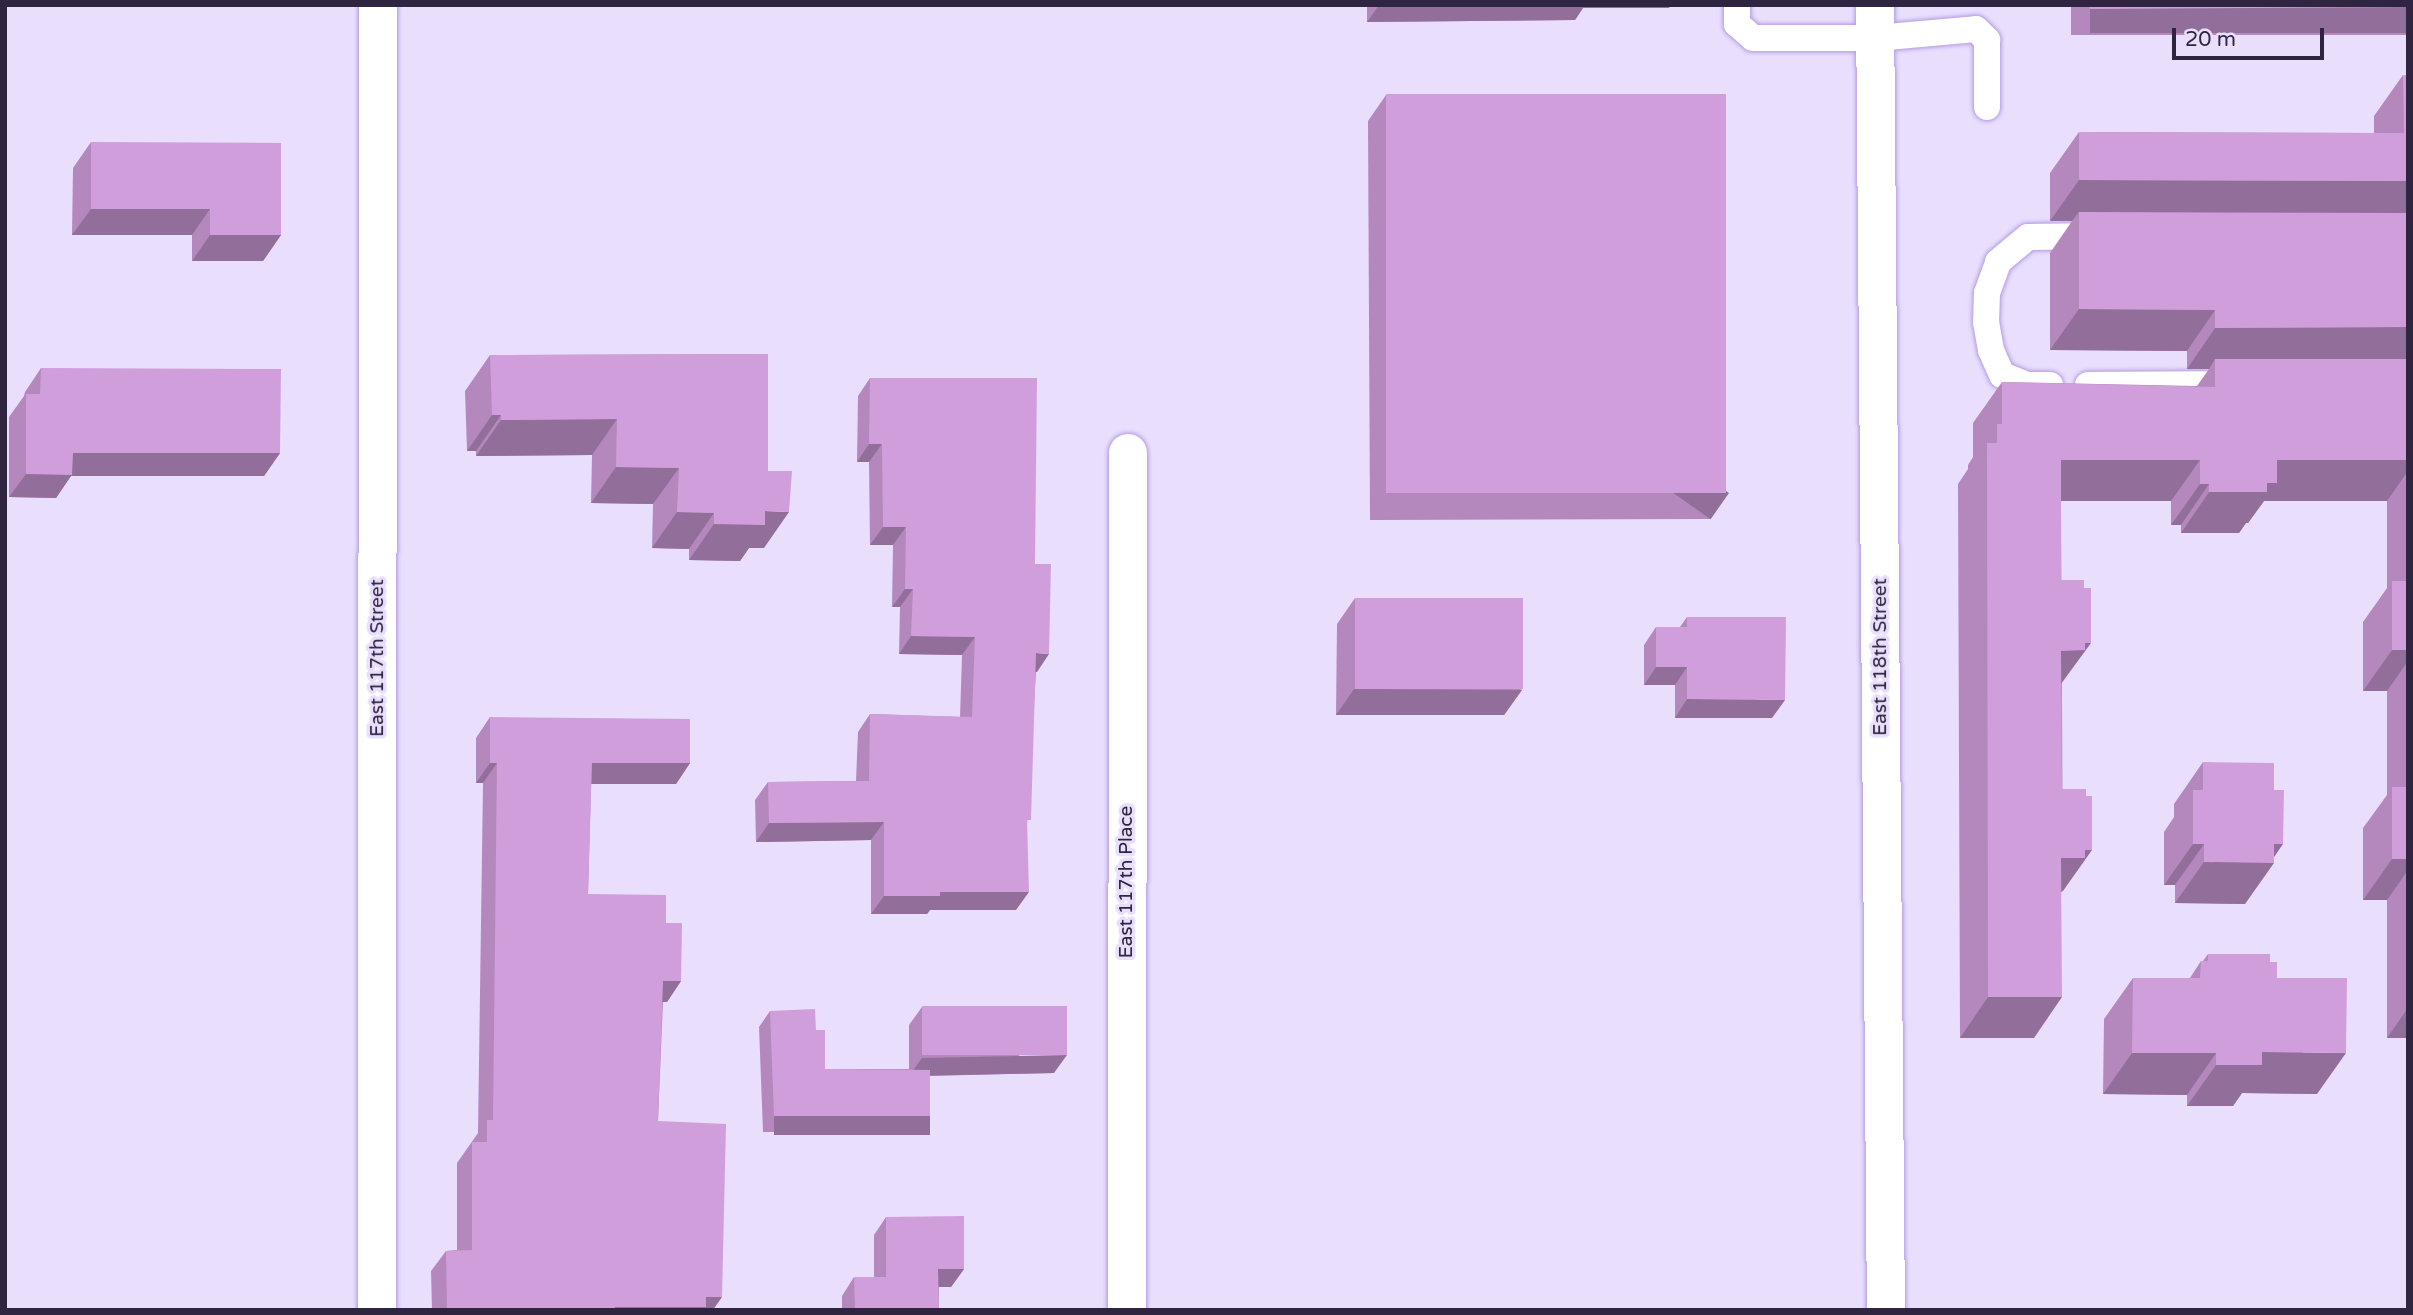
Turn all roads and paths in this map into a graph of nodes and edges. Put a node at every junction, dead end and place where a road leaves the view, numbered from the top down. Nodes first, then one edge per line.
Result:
1 (378, 5) edge
2 (1737, 5) edge
3 (1875, 22) edge
4 (1986, 107) dead end
5 (2123, 236) edge
6 (2258, 384) edge
7 (1128, 453) dead end
8 (377, 1310) edge
9 (1127, 1310) edge
10 (1886, 1310) edge

1 - 8 street, East 117th Street
2 - 3 lane
3 - 4 lane
3 - 10 street, East 118th Street
5 - 6 lane
7 - 9 street, East 117th Place

